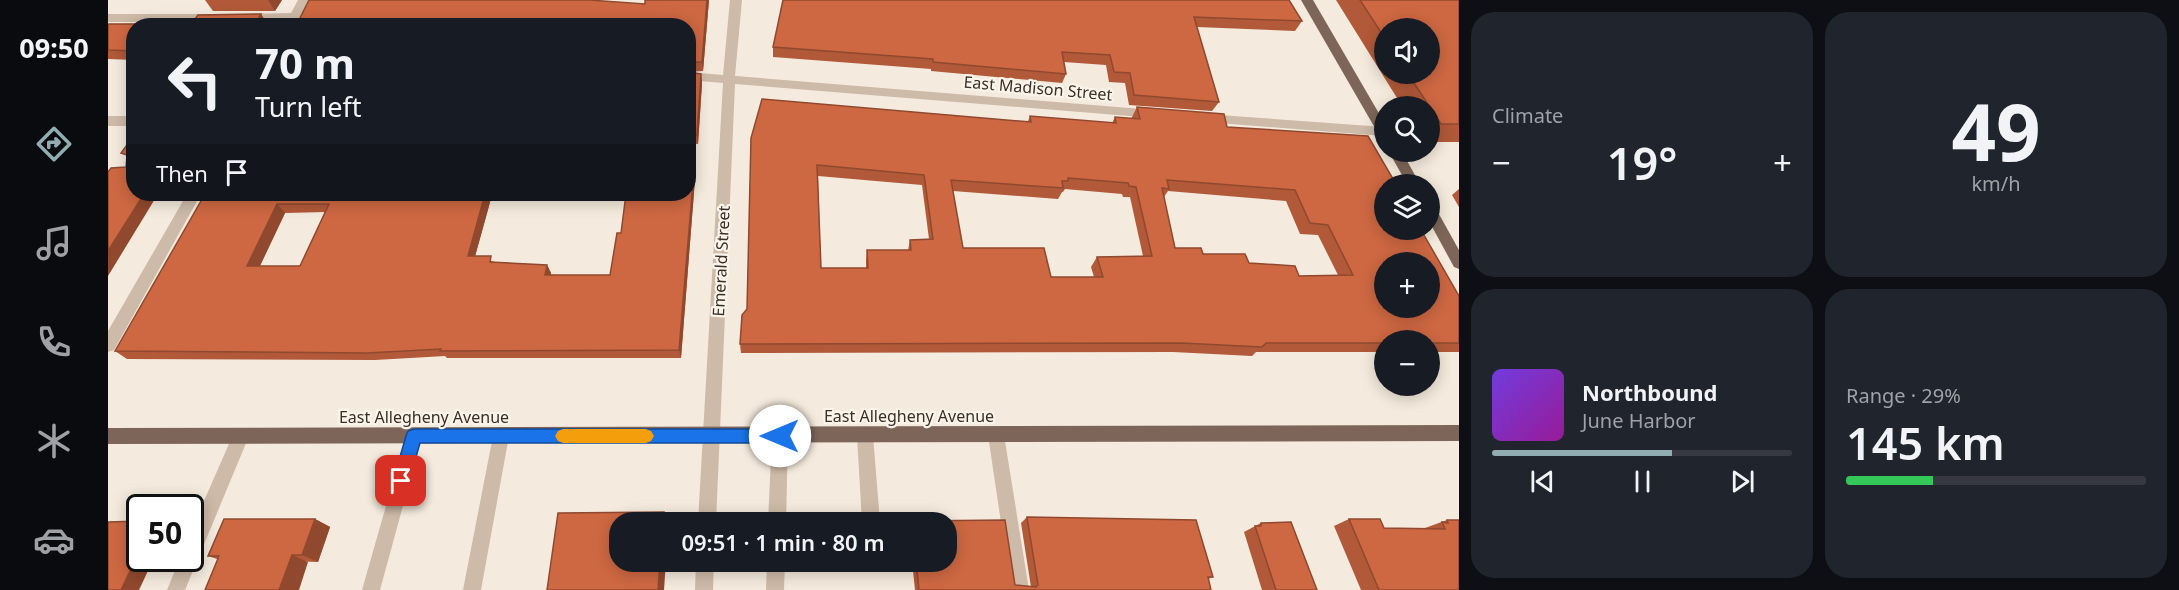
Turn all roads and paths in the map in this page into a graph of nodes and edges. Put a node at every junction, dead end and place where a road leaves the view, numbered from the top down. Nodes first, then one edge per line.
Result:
1 (304, 0) edge
2 (736, 0) edge
3 (1307, 0) edge
4 (108, 18) edge
5 (126, 18) edge
6 (126, 18) edge
7 (227, 18) edge
8 (294, 18) edge
9 (696, 77) edge
10 (729, 79) junction
11 (1170, 115) edge
12 (1374, 115) edge
13 (1194, 117) edge
14 (108, 121) edge
15 (126, 121) edge
16 (1374, 131) edge
17 (190, 201) edge
18 (1440, 229) edge
19 (1459, 263) edge
20 (108, 345) edge
21 (1459, 433) edge
22 (996, 435) junction
23 (108, 436) edge
24 (241, 436) junction
25 (414, 436) junction
26 (501, 436) junction
27 (711, 436) junction
28 (780, 436) junction
29 (865, 436) junction
30 (707, 512) edge
31 (777, 512) edge
32 (870, 512) edge
33 (204, 524) edge
34 (184, 572) edge
35 (705, 572) edge
36 (776, 572) edge
37 (176, 590) edge
38 (371, 590) edge
39 (472, 590) edge
40 (704, 590) edge
41 (775, 590) edge
42 (1020, 590) edge

1 - 8 street
2 - 10 street, Emerald Street
3 - 12 main road
4 - 5 street
6 - 7 street
9 - 10 street, East Madison Street
10 - 11 street, East Madison Street
10 - 27 street, Emerald Street
13 - 16 street
14 - 15 street
17 - 20 street
18 - 19 main road
21 - 22 main road, East Allegheny Avenue
22 - 29 main road, East Allegheny Avenue
22 - 42 street
23 - 24 main road, East Allegheny Avenue
24 - 25 main road, East Allegheny Avenue
24 - 33 street
25 - 26 main road, East Allegheny Avenue
25 - 38 street
26 - 27 main road, East Allegheny Avenue
26 - 39 street
27 - 28 main road, East Allegheny Avenue
27 - 30 street, Emerald Street
28 - 29 main road, East Allegheny Avenue
28 - 31 street
29 - 32 street
34 - 37 street
35 - 40 street
36 - 41 street

